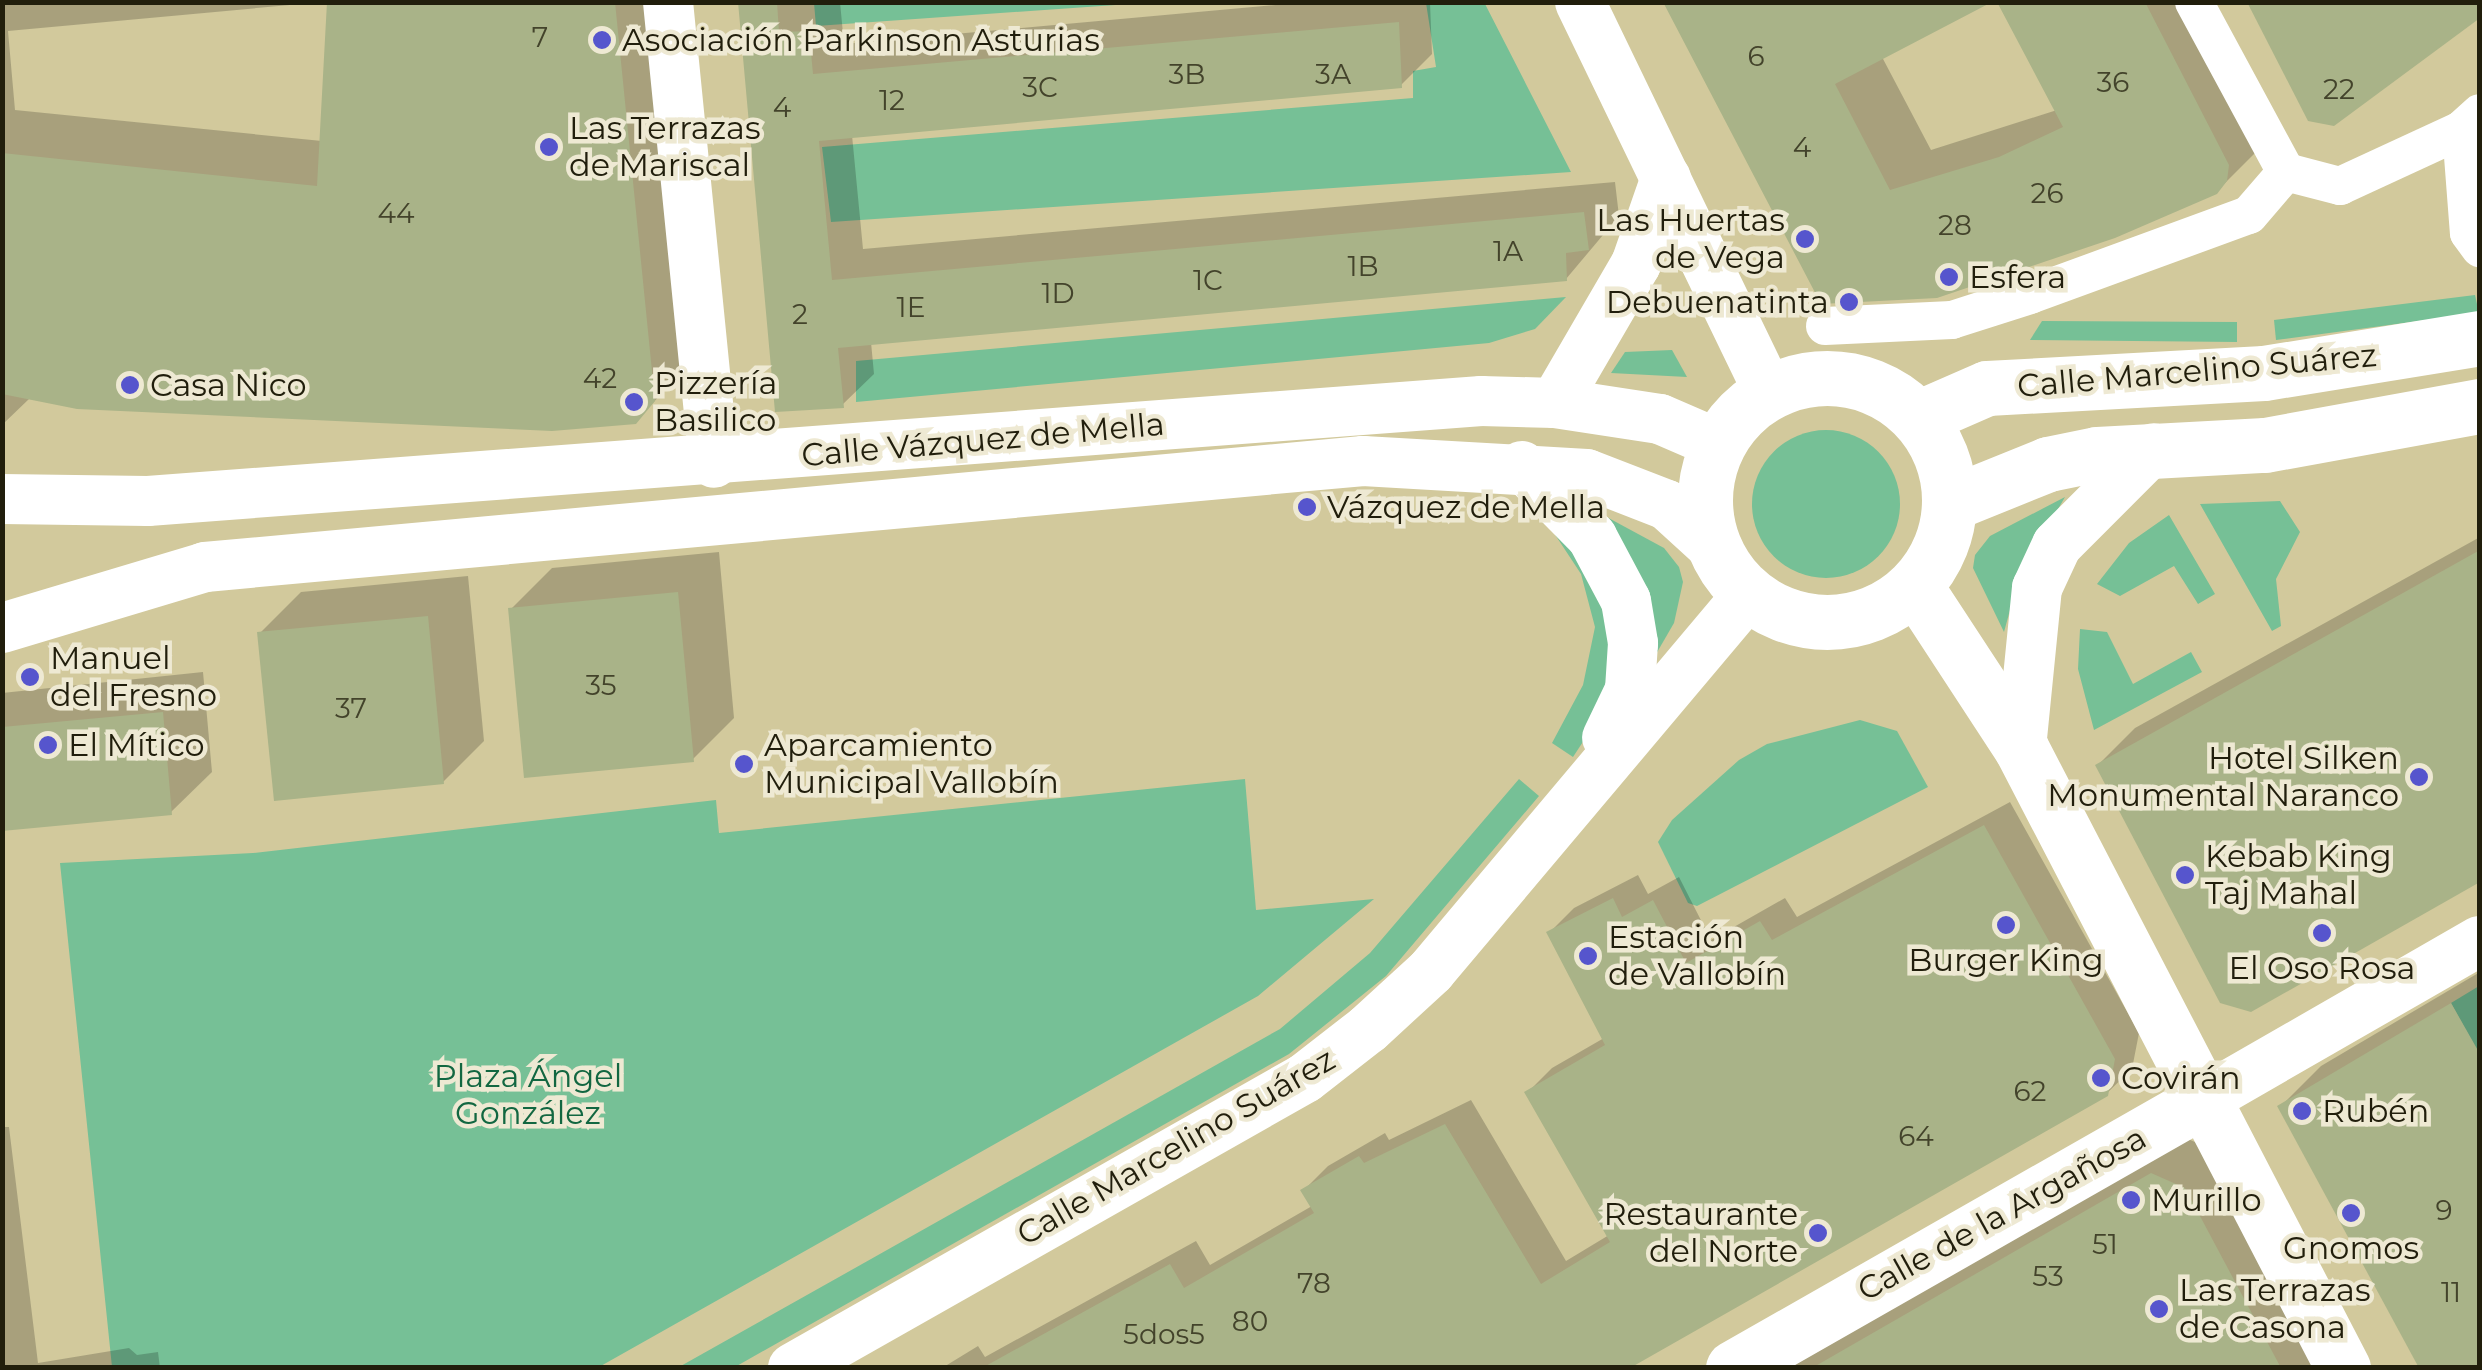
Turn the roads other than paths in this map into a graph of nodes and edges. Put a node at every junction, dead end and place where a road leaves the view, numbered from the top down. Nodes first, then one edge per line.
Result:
1 (668, 2) edge
2 (1580, 2) edge
3 (2194, 2) edge
4 (2470, 121) edge
5 (2286, 172) junction
6 (1666, 178) junction
7 (2480, 248) edge
8 (1825, 326) dead end
9 (2480, 338) edge
10 (1769, 393) junction
11 (1555, 403) junction
12 (2480, 406) edge
13 (1918, 418) junction
14 (1718, 444) junction
15 (2154, 448) junction
16 (714, 464) junction
17 (1522, 466) junction
18 (2, 500) edge
19 (1949, 504) junction
20 (1713, 547) junction
21 (1915, 586) junction
22 (1748, 595) junction
23 (2, 628) edge
24 (2021, 748) junction
25 (1579, 797) junction
26 (2480, 940) edge
27 (2203, 1100) junction
28 (793, 1368) edge
29 (1733, 1368) edge
30 (2343, 1368) edge

1 - 16 street
2 - 6 street
3 - 5 street
4 - 5 street
4 - 7 street
5 - 8 street
6 - 10 street
6 - 11 street
9 - 13 main road, Calle Marcelino Suárez
10 - 13 main road
10 - 14 main road
11 - 14 street, Calle Vázquez de Mella
11 - 16 street, Calle Vázquez de Mella
12 - 15 main road
13 - 19 main road
14 - 20 main road
15 - 19 main road
15 - 24 street
16 - 18 street, Calle Vázquez de Mella
17 - 20 street, Calle Vázquez de Mella
17 - 23 street, Calle Vázquez de Mella
17 - 25 street
19 - 21 main road
20 - 22 main road
21 - 22 main road
21 - 24 main road
22 - 25 street, Calle Marcelino Suárez
24 - 27 main road
25 - 28 street, Calle Marcelino Suárez
26 - 27 street, Calle de la Argañosa
27 - 29 main road, Calle de la Argañosa
27 - 30 main road

